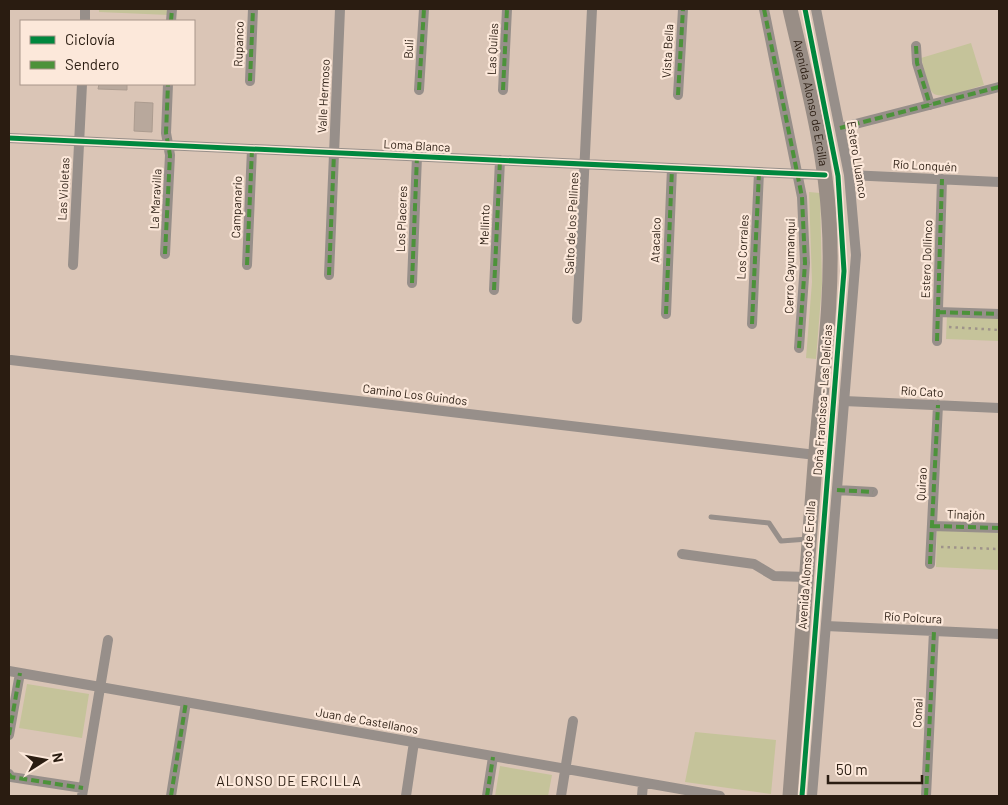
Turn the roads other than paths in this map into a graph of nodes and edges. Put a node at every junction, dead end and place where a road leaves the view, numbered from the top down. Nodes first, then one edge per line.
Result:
1 (253, 9) edge
2 (340, 9) edge
3 (424, 9) edge
4 (507, 9) edge
5 (592, 9) edge
6 (683, 9) edge
7 (764, 9) edge
8 (790, 9) edge
9 (816, 9) edge
10 (916, 46) dead end
11 (250, 81) dead end
12 (82, 85) edge
13 (168, 85) edge
14 (999, 87) edge
15 (420, 90) dead end
16 (503, 90) dead end
17 (678, 94) dead end
18 (930, 105) junction
19 (840, 128) junction
20 (9, 138) edge
21 (79, 141) junction
22 (168, 145) junction
23 (252, 149) junction
24 (334, 153) junction
25 (417, 156) junction
26 (500, 160) junction
27 (585, 164) junction
28 (672, 168) junction
29 (759, 172) junction
30 (798, 174) junction
31 (825, 175) junction
32 (850, 175) junction
33 (942, 179) junction
34 (999, 182) edge
35 (166, 254) dead end
36 (73, 265) dead end
37 (247, 265) dead end
38 (329, 275) dead end
39 (412, 283) dead end
40 (494, 290) dead end
41 (938, 312) junction
42 (666, 314) dead end
43 (999, 314) edge
44 (577, 319) dead end
45 (752, 324) dead end
46 (937, 341) dead end
47 (799, 348) dead end
48 (11, 360) dead end
49 (844, 401) junction
50 (938, 405) junction
51 (999, 408) edge
52 (816, 455) junction
53 (837, 490) junction
54 (873, 492) dead end
55 (711, 517) dead end
56 (932, 526) junction
57 (999, 528) edge
58 (809, 539) junction
59 (682, 554) dead end
60 (930, 564) dead end
61 (806, 577) junction
62 (826, 626) junction
63 (934, 631) junction
64 (999, 634) edge
65 (108, 640) dead end
66 (9, 671) edge
67 (20, 673) junction
68 (99, 686) junction
69 (186, 702) junction
70 (573, 721) dead end
71 (9, 735) edge
72 (414, 742) junction
73 (493, 757) junction
74 (565, 770) junction
75 (9, 774) edge
76 (644, 784) junction
77 (82, 792) edge
78 (171, 796) edge
79 (406, 796) edge
80 (487, 796) edge
81 (561, 796) edge
82 (642, 796) edge
83 (720, 796) edge
84 (790, 796) edge
85 (812, 796) edge
86 (926, 796) edge

1 - 11 street, Rupanco
2 - 24 street, Valle Hermoso
3 - 15 street, Buli
4 - 16 street, Las Quilas
5 - 27 street, Salto de los Pellines
6 - 17 street, Vista Bella
7 - 30 street, Cerro Cayumanqui
8 - 31 main road, Avenida Alonso de Ercilla
9 - 19 street, Estero Lluanco
10 - 18 street
12 - 21 street, Las Violetas
13 - 22 street, La Maravilla
14 - 18 street
18 - 19 street
19 - 32 street, Estero Lluanco
20 - 21 street, Loma Blanca
21 - 22 street, Loma Blanca
21 - 36 street, Las Violetas
22 - 23 street, Loma Blanca
22 - 35 street, La Maravilla
23 - 24 street, Loma Blanca
23 - 37 street, Campanario
24 - 25 street, Loma Blanca
24 - 38 street, Valle Hermoso
25 - 26 street, Loma Blanca
25 - 39 street, Los Placeres
26 - 27 street, Loma Blanca
26 - 40 street, Mellinto
27 - 28 street, Loma Blanca
27 - 44 street, Salto de los Pellines
28 - 29 street, Loma Blanca
28 - 42 street, Atacalco
29 - 30 street, Loma Blanca
29 - 45 street, Los Corrales
30 - 31 street, Loma Blanca
30 - 47 street, Cerro Cayumanqui
31 - 52 main road, Avenida Alonso de Ercilla
32 - 33 street, Río Lonquén
32 - 49 street, Estero Lluanco
33 - 34 street, Río Lonquén
33 - 41 street, Estero Dollinco
41 - 43 street
41 - 46 street, Estero Dollinco
48 - 52 street, Camino Los Guindos
49 - 50 street, Río Cato
49 - 53 street, Estero Lluanco
50 - 51 street, Río Cato
50 - 56 street, Quirao
52 - 58 main road, Avenida Alonso de Ercilla
53 - 54 street
53 - 62 street, Estero Lluanco
55 - 58 lane
56 - 57 street, Tinajón
56 - 60 street, Quirao
58 - 61 main road, Avenida Alonso de Ercilla
59 - 61 street
61 - 84 main road, Avenida Alonso de Ercilla
62 - 63 street, Río Polcura
62 - 85 street, Estero Lluanco
63 - 64 street, Río Polcura
63 - 86 street, Conai
65 - 68 street
66 - 67 street, Juan de Castellanos
67 - 68 street, Juan de Castellanos
67 - 71 street
68 - 69 street, Juan de Castellanos
68 - 77 street
69 - 72 street, Juan de Castellanos
69 - 78 street
70 - 74 street
72 - 73 street, Juan de Castellanos
72 - 79 street
73 - 74 street, Juan de Castellanos
73 - 80 street
74 - 76 street, Juan de Castellanos
74 - 81 street
75 - 77 street
76 - 82 street
76 - 83 street, Juan de Castellanos

